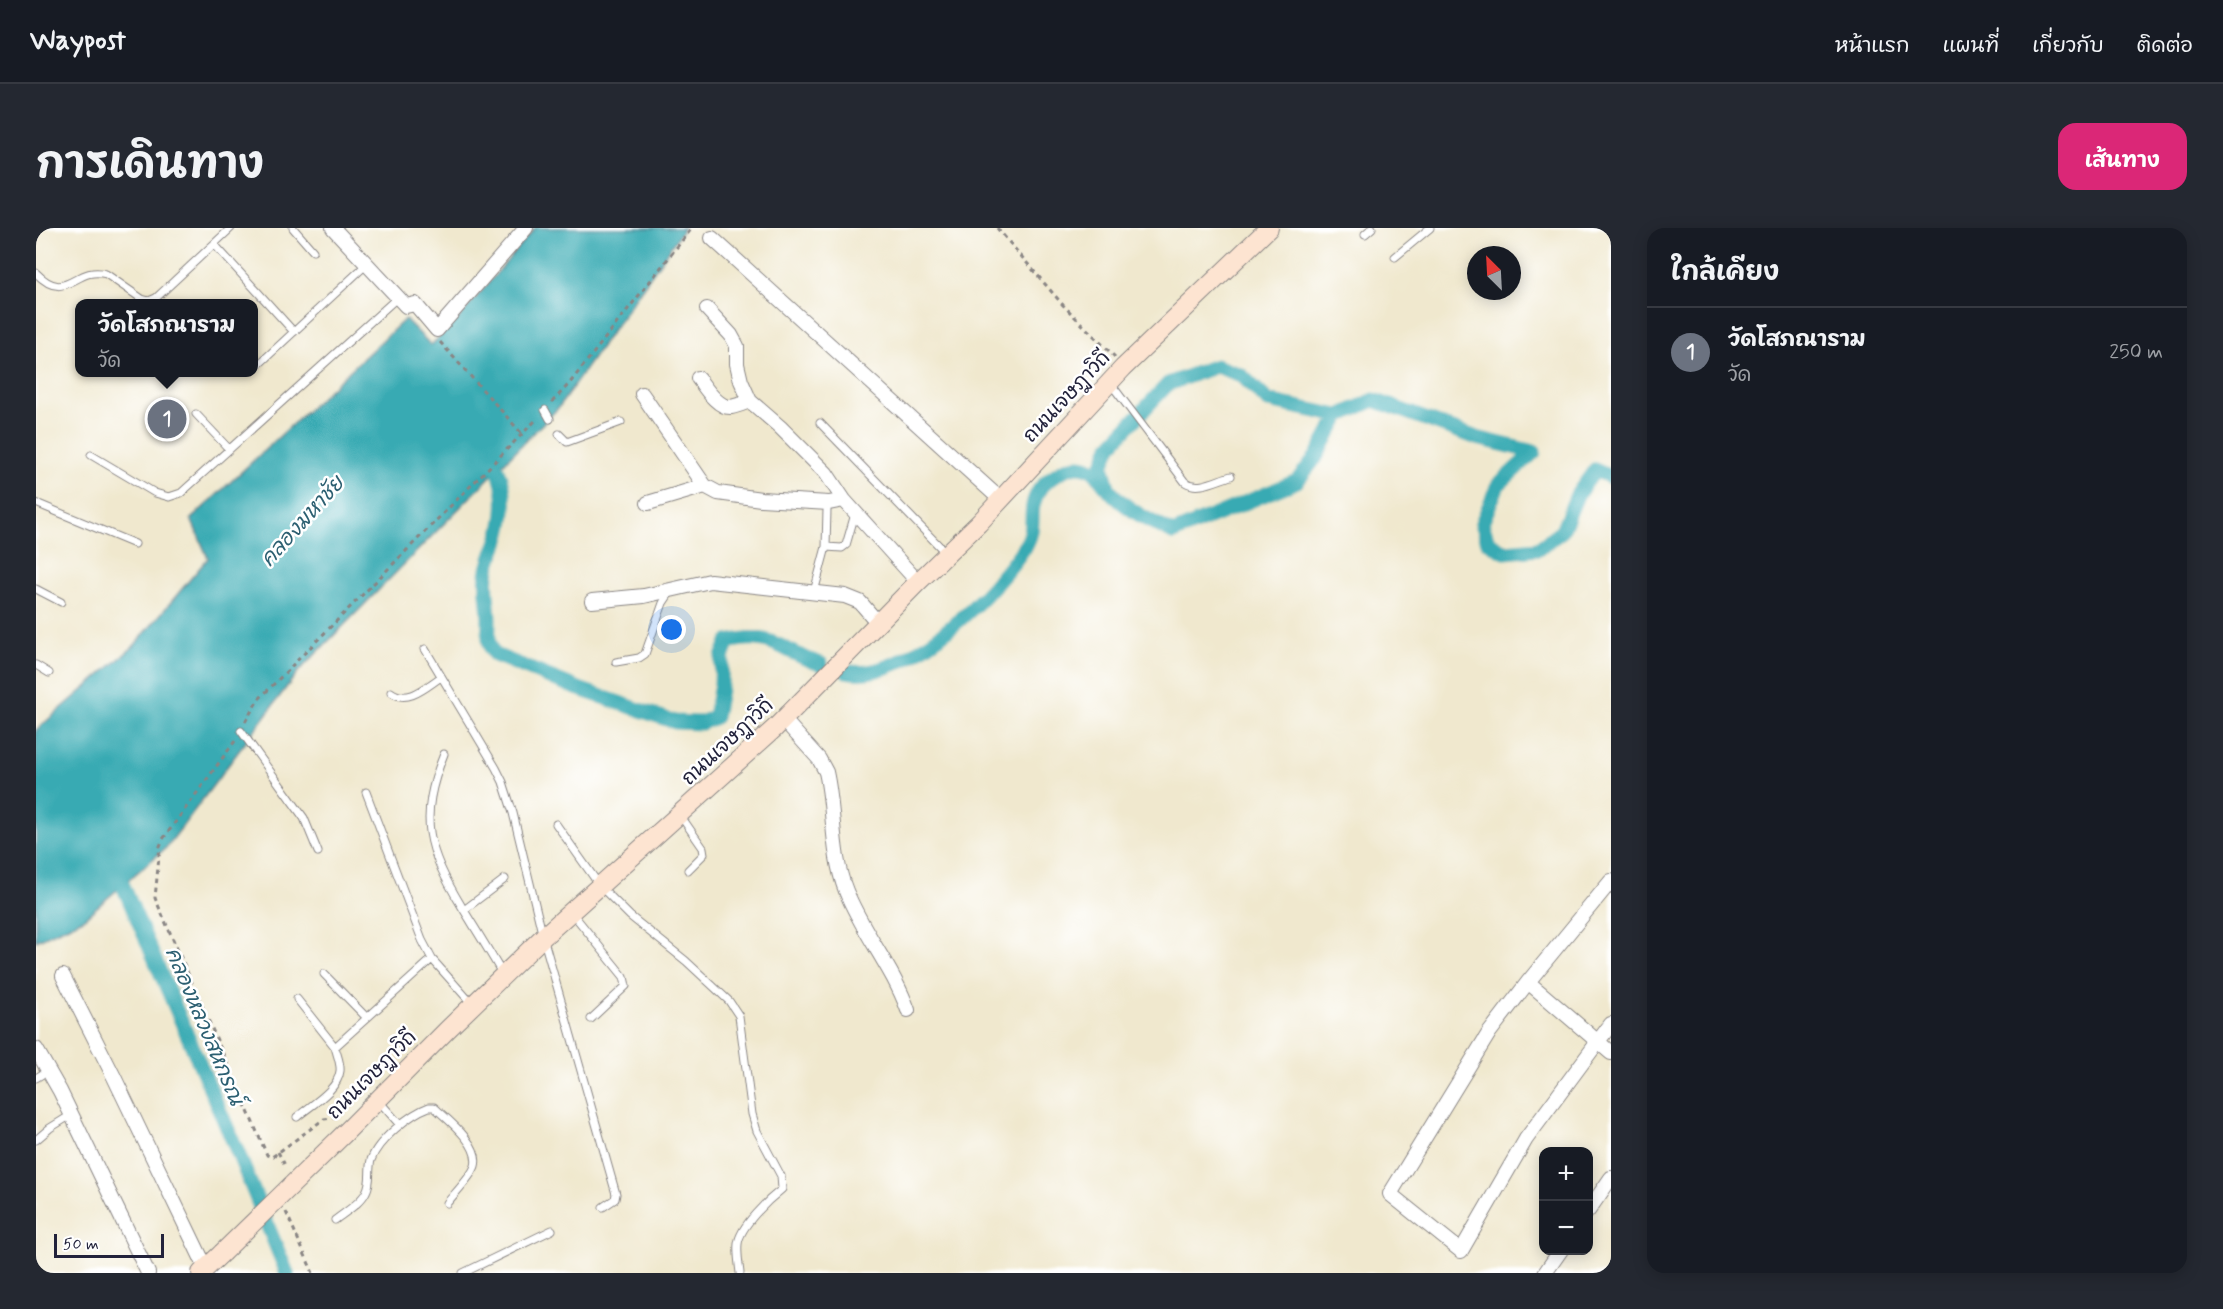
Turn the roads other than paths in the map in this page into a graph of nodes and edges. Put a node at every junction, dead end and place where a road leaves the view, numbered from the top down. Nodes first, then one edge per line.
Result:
1 (231, 228) edge
2 (293, 228) edge
3 (333, 228) edge
4 (1269, 228) edge
5 (1372, 228) edge
6 (1430, 228) edge
7 (522, 230) edge
8 (1365, 234) dead end
9 (712, 238) dead end
10 (214, 244) junction
11 (313, 251) dead end
12 (1395, 257) dead end
13 (368, 264) junction
14 (36, 273) edge
15 (398, 297) junction
16 (142, 299) edge
17 (154, 299) edge
18 (707, 309) dead end
19 (294, 332) junction
20 (258, 365) edge
21 (698, 378) dead end
22 (1109, 382) junction
23 (642, 394) dead end
24 (750, 401) junction
25 (545, 410) road end
26 (196, 414) dead end
27 (550, 419) dead end
28 (621, 422) dead end
29 (820, 423) dead end
30 (559, 434) dead end
31 (230, 449) junction
32 (91, 455) dead end
33 (1231, 476) dead end
34 (705, 486) junction
35 (1000, 499) junction
36 (844, 501) junction
37 (36, 503) edge
38 (648, 503) dead end
39 (826, 510) dead end
40 (855, 513) junction
41 (135, 544) dead end
42 (825, 547) junction
43 (947, 554) junction
44 (918, 582) junction
45 (36, 589) edge
46 (673, 589) junction
47 (814, 591) junction
48 (61, 602) dead end
49 (592, 602) dead end
50 (878, 623) junction
51 (425, 649) dead end
52 (616, 662) dead end
53 (36, 665) edge
54 (49, 673) dead end
55 (441, 677) junction
56 (391, 692) dead end
57 (784, 720) junction
58 (241, 731) dead end
59 (444, 754) dead end
60 (366, 792) dead end
61 (680, 815) junction
62 (556, 824) dead end
63 (318, 852) dead end
64 (688, 870) dead end
65 (505, 879) dead end
66 (1611, 881) edge
67 (600, 886) junction
68 (464, 910) junction
69 (571, 912) junction
70 (543, 937) junction
71 (432, 959) junction
72 (324, 974) dead end
73 (504, 975) junction
74 (63, 976) dead end
75 (1528, 982) junction
76 (297, 999) dead end
77 (472, 1005) junction
78 (908, 1010) dead end
79 (367, 1018) junction
80 (591, 1019) dead end
81 (1611, 1024) edge
82 (1598, 1041) junction
83 (335, 1047) junction
84 (36, 1049) edge
85 (1611, 1053) edge
86 (49, 1070) junction
87 (36, 1078) edge
88 (378, 1100) junction
89 (71, 1115) junction
90 (297, 1117) dead end
91 (400, 1125) junction
92 (36, 1140) edge
93 (1611, 1178) edge
94 (447, 1203) dead end
95 (1593, 1204) edge
96 (603, 1207) dead end
97 (335, 1220) dead end
98 (552, 1230) dead end
99 (1558, 1255) edge
100 (203, 1271) edge
101 (148, 1273) edge
102 (463, 1273) edge
103 (740, 1273) edge
104 (1545, 1273) edge

1 - 10 lane
2 - 11 lane
3 - 13 street
4 - 22 street, ถนนเจษฎาวิถี
5 - 8 lane
6 - 12 lane
7 - 15 street
9 - 35 street
10 - 17 lane
10 - 19 lane
13 - 15 street
13 - 19 lane
14 - 16 lane
15 - 31 lane
18 - 24 street
19 - 20 lane
21 - 24 street
22 - 33 lane
22 - 35 street, ถนนเจษฎาวิถี
23 - 34 street
24 - 36 street
25 - 27 lane
26 - 31 lane
28 - 30 lane
29 - 43 lane
31 - 32 lane
34 - 36 street
34 - 38 street
35 - 43 street, ถนนเจษฎาวิถี
36 - 40 street
37 - 41 lane
39 - 42 lane
40 - 42 lane
40 - 44 street
42 - 47 lane
43 - 44 street, ถนนเจษฎาวิถี
44 - 50 street, ถนนเจษฎาวิถี
45 - 48 lane
46 - 47 street
46 - 49 street
46 - 52 lane
47 - 50 street
50 - 57 street, ถนนเจษฎาวิถี
51 - 55 lane
53 - 54 lane
55 - 56 lane
55 - 70 lane
57 - 61 street, ถนนเจษฎาวิถี
57 - 78 street
58 - 63 lane
59 - 68 lane
60 - 71 lane
61 - 64 lane
61 - 67 street, ถนนเจษฎาวิถี
62 - 67 lane
65 - 68 lane
66 - 75 street
67 - 69 street, ถนนเจษฎาวิถี
67 - 103 lane
68 - 73 lane
69 - 70 street, ถนนเจษฎาวิถี
69 - 80 lane
70 - 73 street, ถนนเจษฎาวิถี
70 - 96 lane
71 - 77 lane
71 - 79 lane
72 - 79 lane
73 - 77 street, ถนนเจษฎาวิถี
74 - 100 street
75 - 82 street
75 - 82 street
76 - 83 lane
77 - 88 street, ถนนเจษฎาวิถี
79 - 83 lane
81 - 82 street
82 - 85 street
83 - 90 lane
84 - 86 street
86 - 87 lane
86 - 89 street
88 - 91 lane
88 - 100 street, ถนนเจษฎาวิถี, bridge
89 - 92 lane
89 - 101 street
91 - 94 lane
91 - 97 lane
93 - 95 street
98 - 102 lane
99 - 104 street

